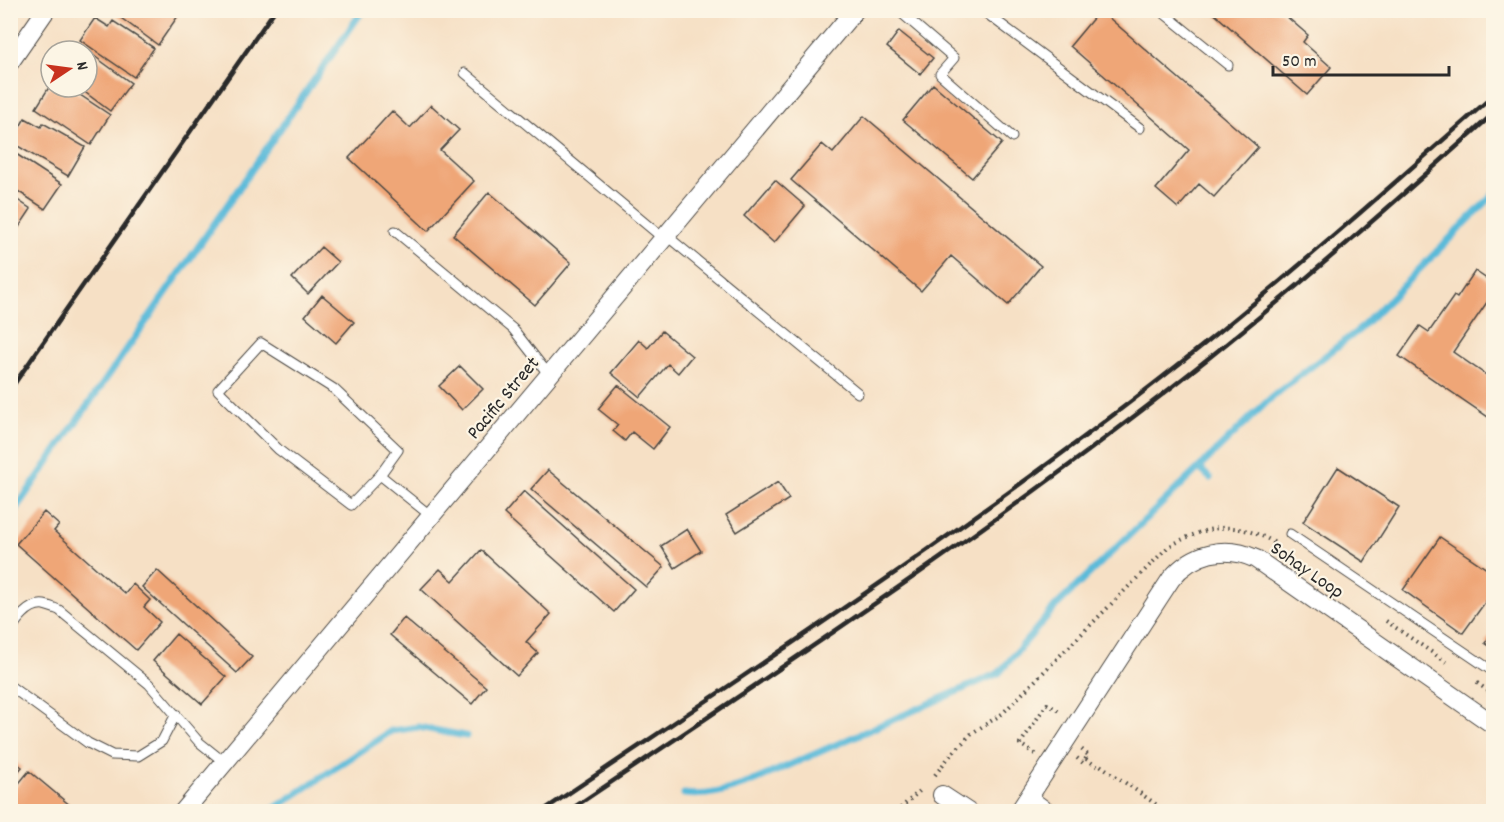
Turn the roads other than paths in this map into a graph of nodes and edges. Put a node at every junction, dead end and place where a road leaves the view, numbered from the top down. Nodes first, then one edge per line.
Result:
1 (46, 10) edge
2 (855, 10) edge
3 (898, 10) edge
4 (982, 10) edge
5 (1161, 10) edge
6 (10, 62) edge
7 (1228, 65) dead end
8 (465, 73) dead end
9 (1140, 128) dead end
10 (1012, 137) dead end
11 (395, 231) dead end
12 (665, 237) junction
13 (549, 375) junction
14 (858, 393) dead end
15 (380, 475) junction
16 (431, 516) junction
17 (1290, 534) dead end
18 (10, 633) edge
19 (1494, 672) edge
20 (10, 686) edge
21 (176, 714) junction
22 (1494, 725) edge
23 (224, 762) junction
24 (942, 795) dead end
25 (1024, 805) edge
26 (183, 812) edge
27 (968, 812) edge
28 (1047, 812) edge

1 - 6 street
2 - 12 street, Pacific Street
3 - 10 lane
4 - 9 lane
5 - 7 lane
8 - 12 lane
11 - 13 lane
12 - 13 street, Pacific Street
12 - 14 lane
13 - 16 street, Pacific Street
15 - 15 lane
15 - 16 lane
16 - 23 street, Pacific Street
17 - 19 lane
18 - 21 lane
20 - 21 lane
21 - 23 lane
22 - 25 street, Sohay Loop
23 - 26 street, Pacific Street
24 - 27 street
25 - 28 street

